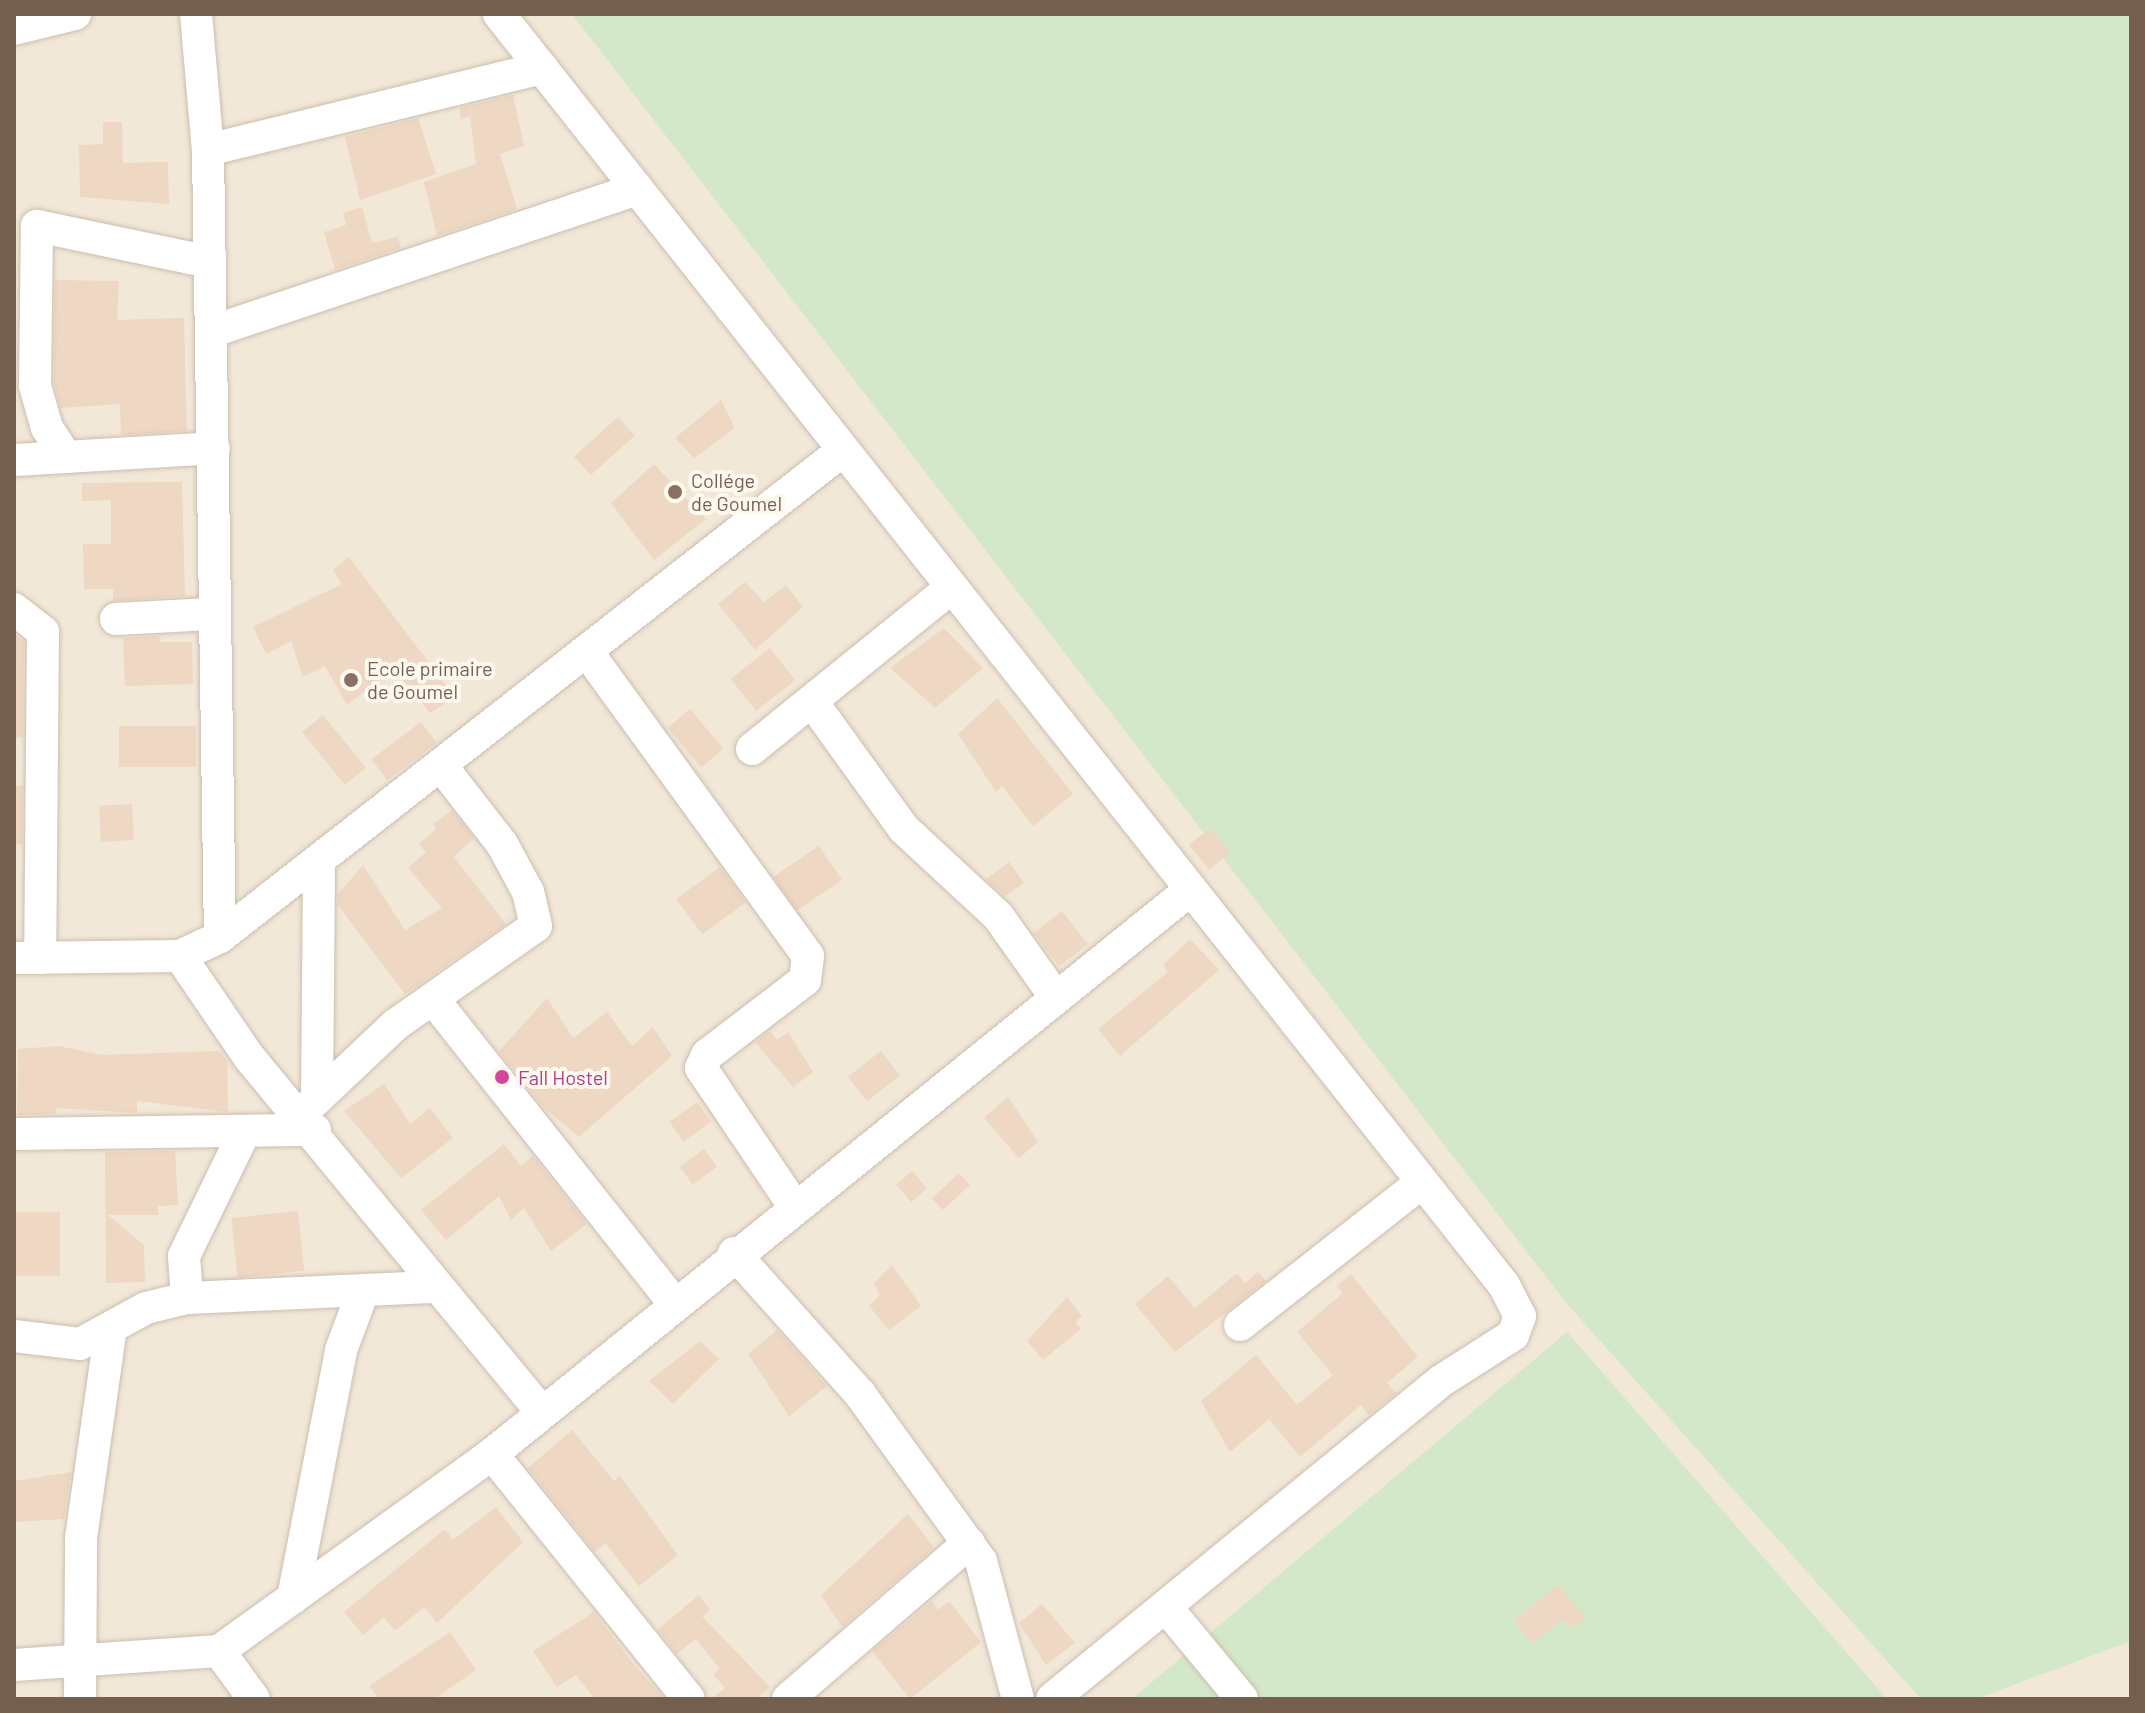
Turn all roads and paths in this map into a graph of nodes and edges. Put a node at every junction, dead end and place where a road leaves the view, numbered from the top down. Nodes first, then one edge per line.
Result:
1 (75, 14) edge
2 (196, 14) edge
3 (499, 14) edge
4 (14, 29) edge
5 (542, 68) junction
6 (208, 150) junction
7 (634, 190) junction
8 (209, 262) junction
9 (213, 331) junction
10 (214, 448) junction
11 (842, 451) junction
12 (66, 457) junction
13 (14, 460) edge
14 (951, 588) junction
15 (14, 609) edge
16 (211, 614) junction
17 (116, 619) dead end
18 (588, 653) junction
19 (813, 703) junction
20 (752, 749) dead end
21 (442, 767) junction
22 (27, 772) edge
23 (319, 861) junction
24 (1190, 890) junction
25 (220, 937) junction
26 (180, 956) junction
27 (27, 958) edge
28 (1056, 998) junction
29 (433, 999) junction
30 (311, 1114) junction
31 (245, 1131) junction
32 (14, 1134) edge
33 (1421, 1183) junction
34 (794, 1206) junction
35 (734, 1253) junction
36 (432, 1287) junction
37 (362, 1294) junction
38 (187, 1298) junction
39 (673, 1302) junction
40 (1240, 1325) dead end
41 (110, 1333) junction
42 (14, 1336) edge
43 (540, 1410) junction
44 (492, 1454) junction
45 (969, 1543) junction
46 (293, 1598) junction
47 (1166, 1607) junction
48 (219, 1651) junction
49 (79, 1663) junction
50 (14, 1665) edge
51 (80, 1699) edge
52 (254, 1699) edge
53 (689, 1699) edge
54 (788, 1699) edge
55 (1018, 1699) edge
56 (1052, 1699) edge
57 (1242, 1699) edge

1 - 4 street
2 - 6 street
3 - 5 street
5 - 6 street
5 - 7 street
6 - 8 street
7 - 9 street
7 - 11 street
8 - 9 street
8 - 12 street
9 - 10 street
10 - 12 street
10 - 16 street
11 - 14 street
11 - 18 street
12 - 13 street
14 - 19 street
14 - 24 street
15 - 22 street
16 - 17 street
16 - 25 street
18 - 21 street
18 - 34 street
19 - 20 street
19 - 28 street
21 - 23 street
21 - 29 street
22 - 27 street
23 - 25 street
23 - 30 street
24 - 28 street
24 - 33 street
25 - 26 street
26 - 27 street
26 - 30 street
28 - 34 street
29 - 30 street
29 - 39 street
30 - 31 street
30 - 36 street
31 - 32 street
31 - 38 street
33 - 40 street
33 - 47 street
34 - 35 street
35 - 39 street
35 - 45 street
36 - 37 street
36 - 43 street
37 - 38 street
37 - 46 street
38 - 41 street
39 - 43 street
41 - 42 street
41 - 49 street
43 - 44 street
44 - 46 street
44 - 53 street
45 - 54 street
45 - 55 street
46 - 48 street
47 - 56 street
47 - 57 street
48 - 49 street
48 - 52 street
49 - 50 street
49 - 51 street

